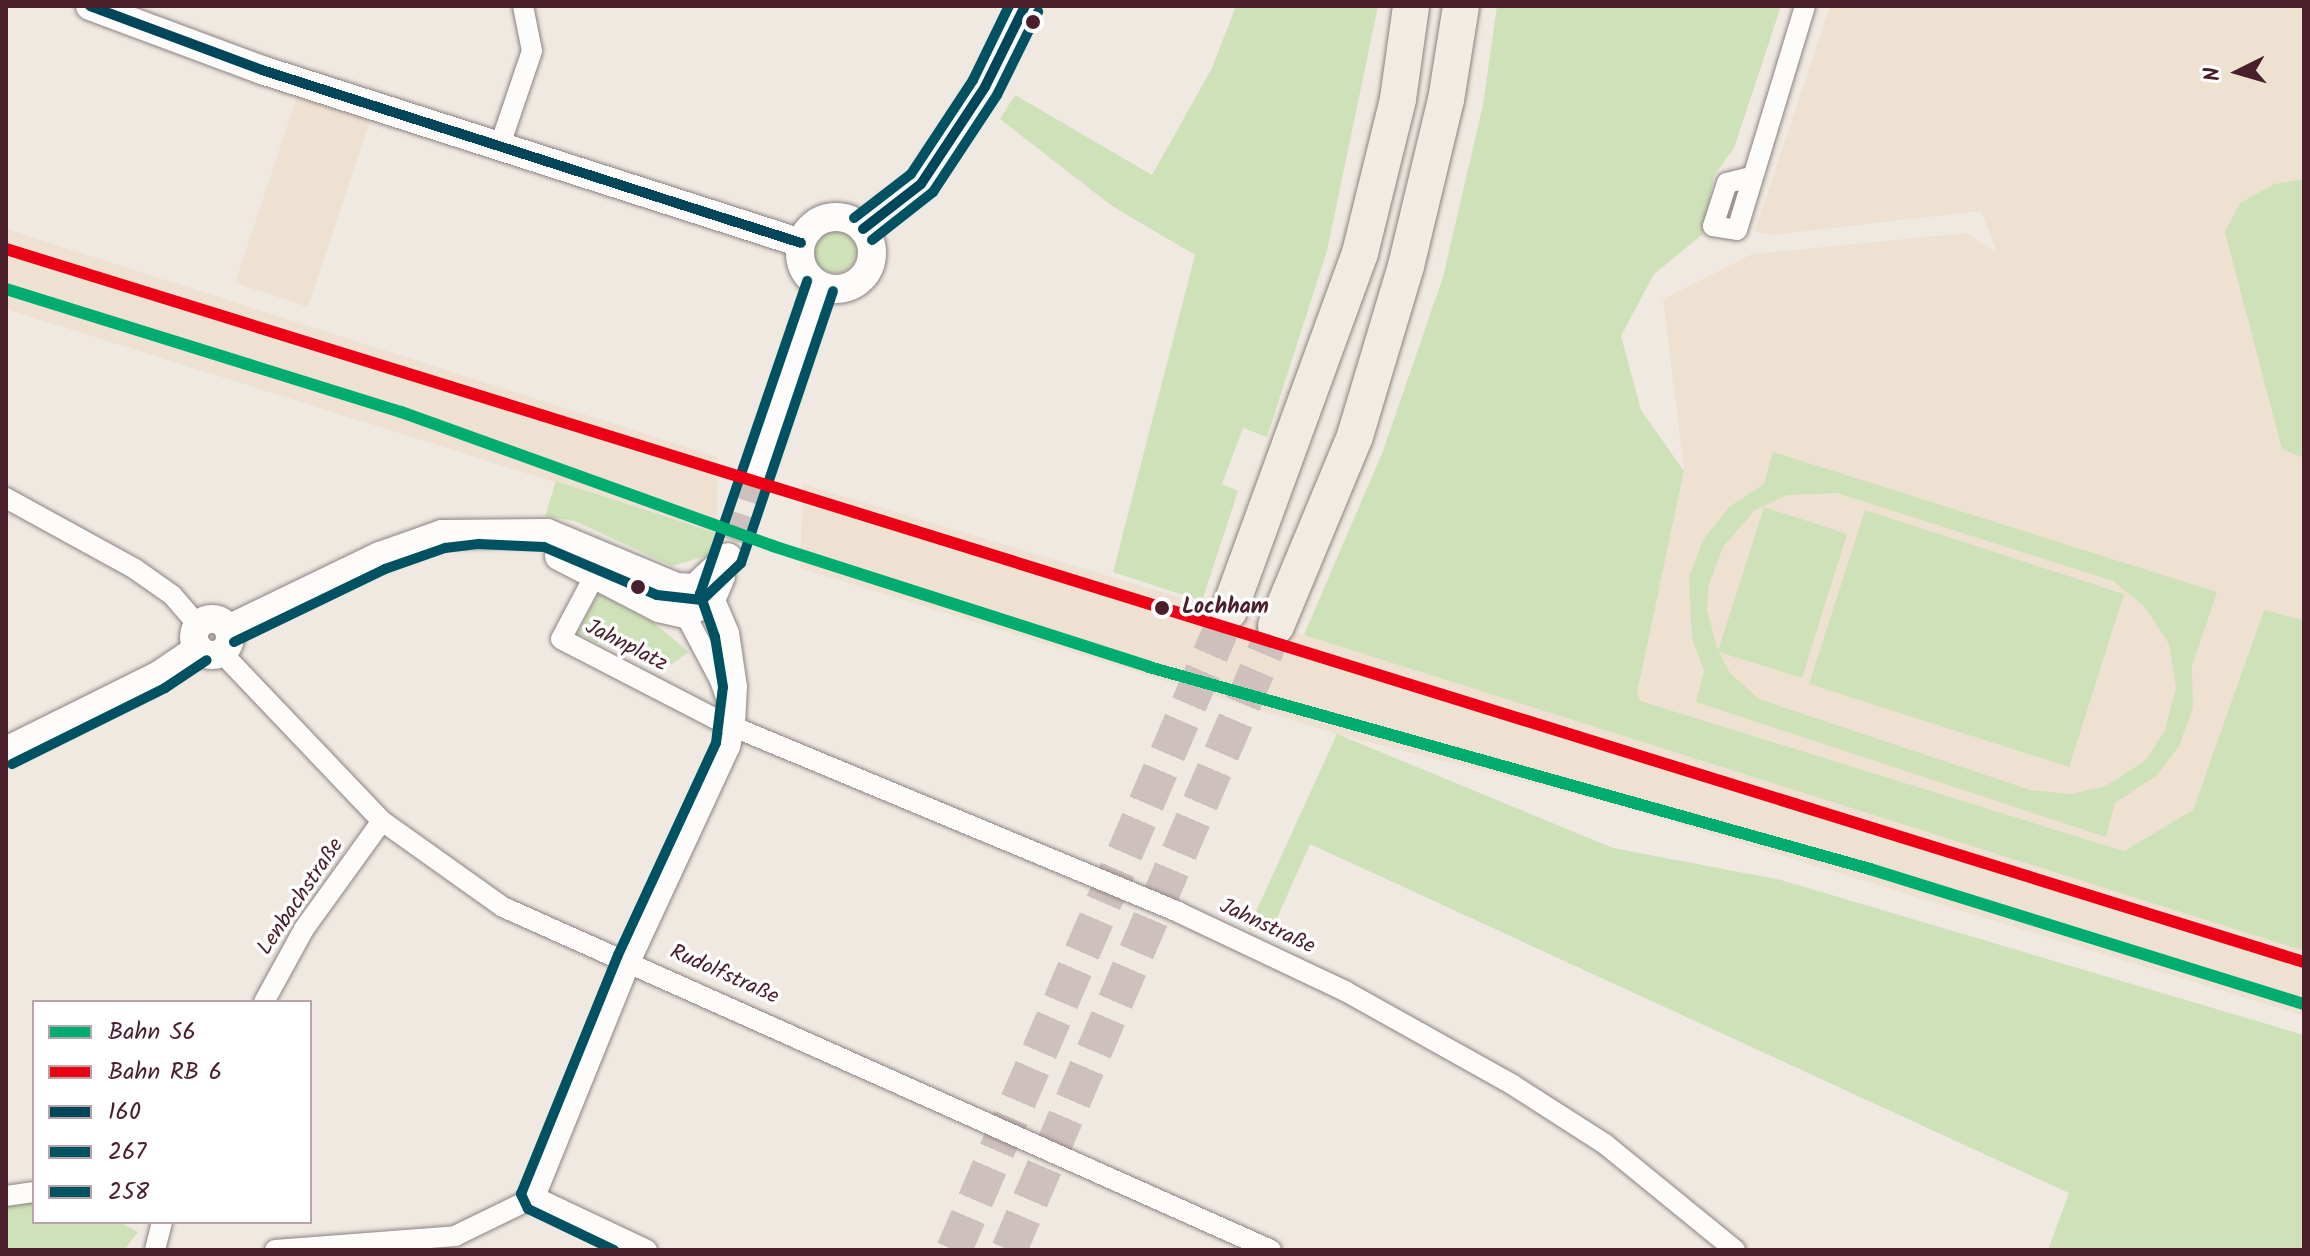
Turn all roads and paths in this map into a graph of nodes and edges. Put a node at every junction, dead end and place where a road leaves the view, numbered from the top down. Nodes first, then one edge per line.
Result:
1 (90, 6) edge
2 (523, 6) edge
3 (1025, 6) edge
4 (1411, 6) edge
5 (1461, 6) edge
6 (1805, 6) edge
7 (500, 145) junction
8 (1751, 177) dead end
9 (863, 229) junction
10 (801, 243) junction
11 (820, 286) junction
12 (758, 470) tunnel mouth
13 (6, 498) edge
14 (513, 531) junction
15 (731, 549) tunnel mouth
16 (595, 575) junction
17 (698, 599) junction
18 (1229, 611) tunnel mouth
19 (1276, 626) tunnel mouth
20 (212, 639) junction
21 (735, 724) junction
22 (6, 751) edge
23 (382, 821) junction
24 (631, 960) junction
25 (265, 1000) edge
26 (32, 1192) edge
27 (6, 1196) edge
28 (535, 1197) junction
29 (275, 1250) edge
30 (647, 1250) edge
31 (1271, 1250) edge
32 (1735, 1250) edge

1 - 7 street
2 - 7 street
3 - 9 street
4 - 18 highway
5 - 19 highway
6 - 8 street
7 - 10 street
9 - 10 street
9 - 11 street
10 - 11 street
11 - 12 street
13 - 20 street, Rudolfstraße
14 - 16 street
14 - 17 street
14 - 20 street
15 - 17 street
16 - 17 street
16 - 21 street, Jahnplatz
17 - 21 street
17 - 21 street
20 - 22 street
20 - 23 street, Rudolfstraße
21 - 24 street
21 - 32 street, Jahnstraße
23 - 24 street, Rudolfstraße
23 - 25 street, Lenbachstraße
24 - 28 street
24 - 31 street, Rudolfstraße
26 - 27 street
28 - 29 street
28 - 30 street

